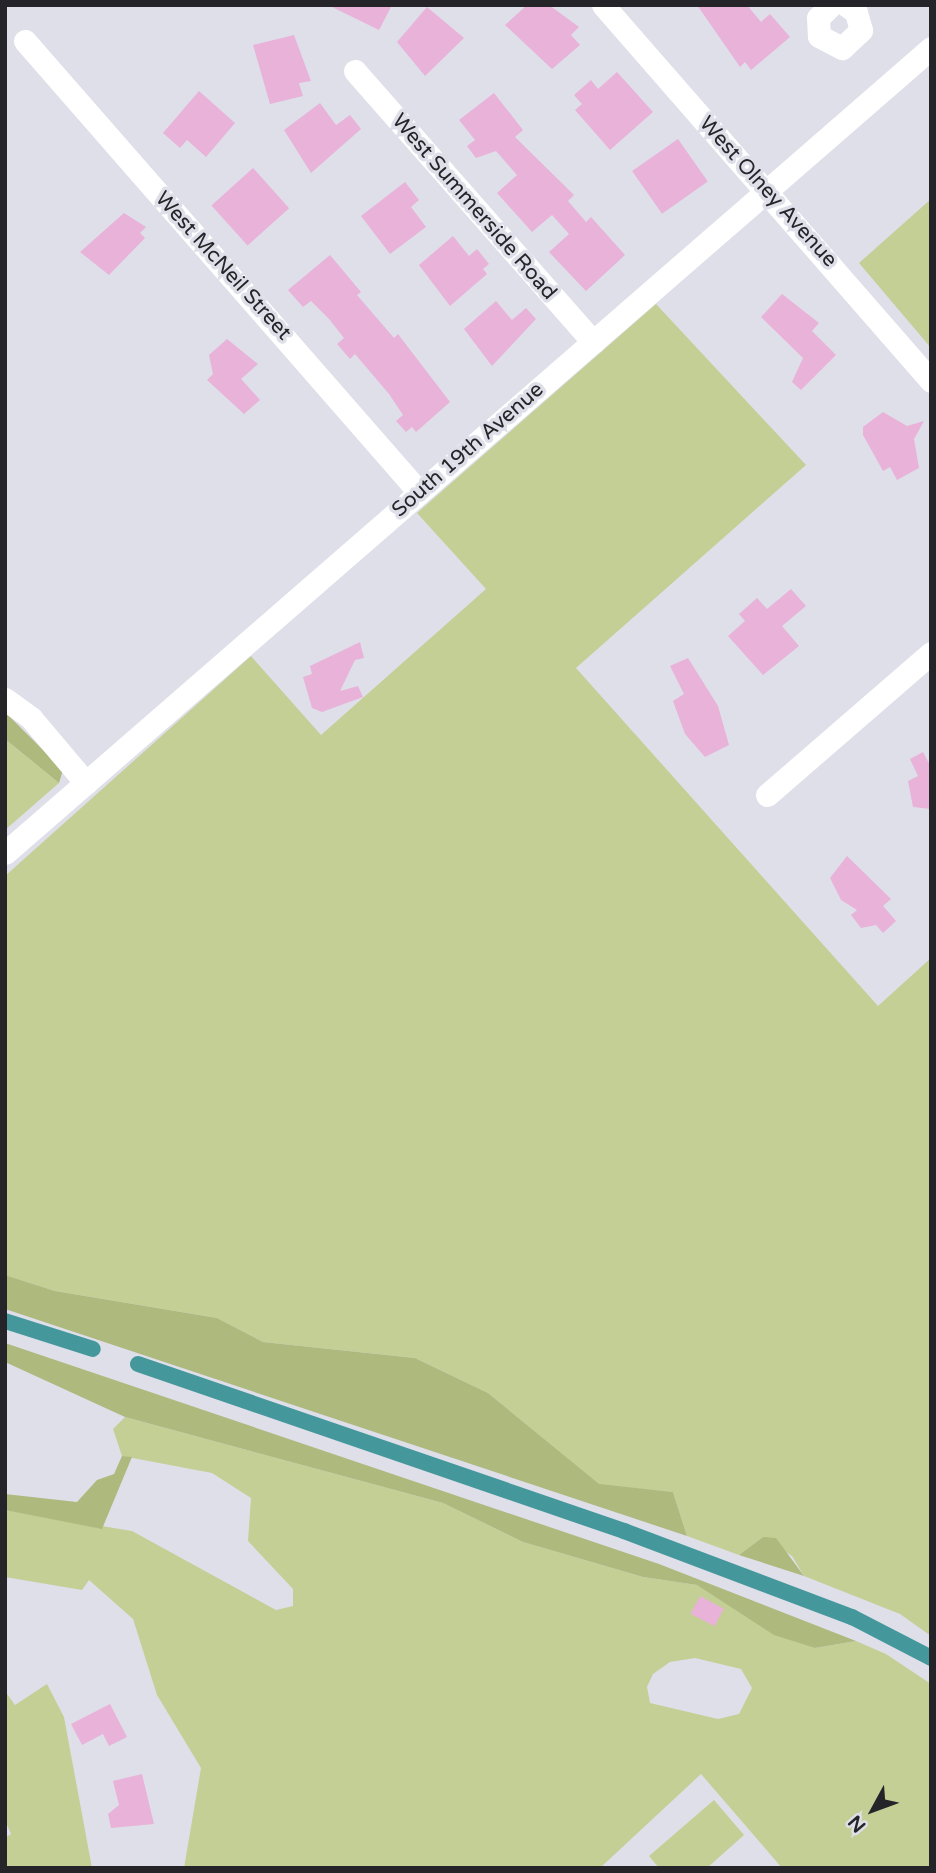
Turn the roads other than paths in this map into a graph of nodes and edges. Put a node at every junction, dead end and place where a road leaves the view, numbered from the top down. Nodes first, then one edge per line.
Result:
1 (603, 5) edge
2 (846, 5) edge
3 (821, 8) edge
4 (25, 41) dead end
5 (931, 48) edge
6 (355, 71) dead end
7 (767, 191) junction
8 (593, 342) junction
9 (931, 381) edge
10 (419, 492) junction
11 (931, 653) edge
12 (5, 699) edge
13 (86, 783) junction
14 (767, 795) dead end
15 (5, 853) edge

1 - 7 street, West Olney Avenue
2 - 3 street
4 - 10 street, West McNeil Street
5 - 7 street, South 19th Avenue
6 - 8 street, West Summerside Road
7 - 8 street, South 19th Avenue
7 - 9 street, West Olney Avenue
8 - 10 street, South 19th Avenue
10 - 13 street, South 19th Avenue
11 - 14 street
12 - 13 street
13 - 15 street, South 19th Avenue

